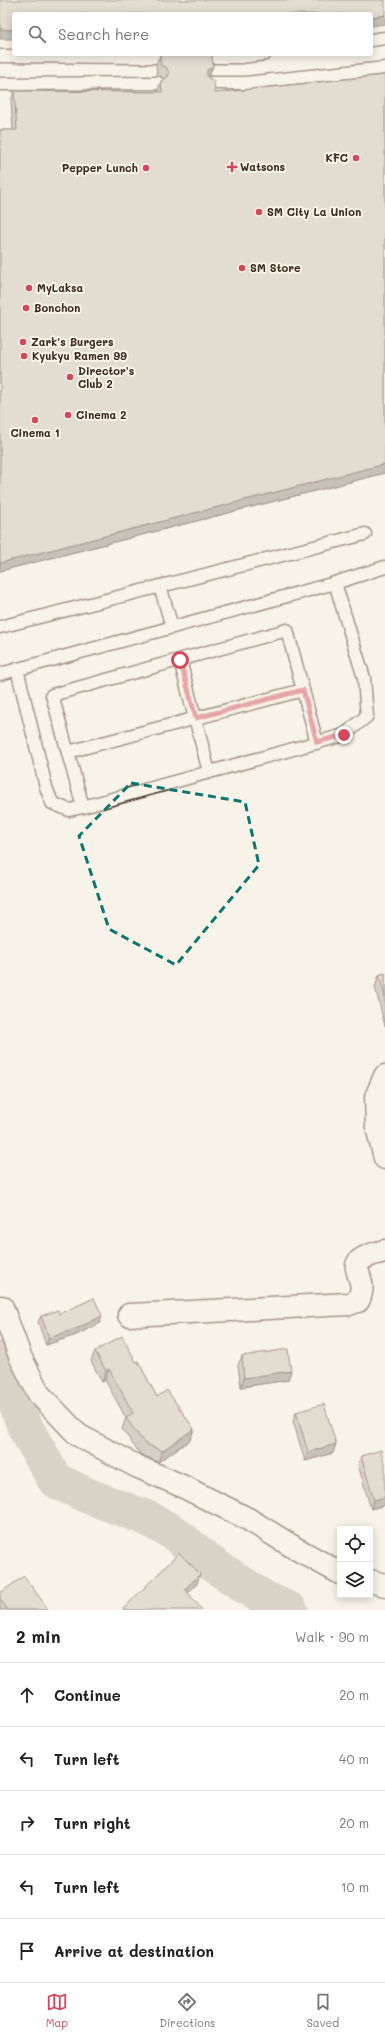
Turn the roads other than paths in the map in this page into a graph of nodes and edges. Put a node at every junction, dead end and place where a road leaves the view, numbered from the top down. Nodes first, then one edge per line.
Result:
1 (385, 38) edge
2 (373, 40) edge
3 (0, 56) edge
4 (249, 56) edge
5 (156, 57) dead end
6 (208, 57) edge
7 (385, 68) edge
8 (158, 83) dead end
9 (210, 83) edge
10 (0, 84) edge
11 (365, 534) dead end
12 (385, 567) edge
13 (335, 583) junction
14 (160, 586) junction
15 (0, 627) edge
16 (172, 627) junction
17 (180, 660) junction
18 (17, 669) junction
19 (0, 674) edge
20 (303, 690) junction
21 (196, 718) junction
22 (317, 742) junction
23 (68, 752) junction
24 (209, 772) junction
25 (83, 807) junction
26 (385, 1076) edge
27 (385, 1158) edge
28 (385, 1251) edge
29 (2, 1307) dead end
30 (129, 1315) dead end
31 (337, 1571) edge
32 (373, 1582) edge
33 (385, 1585) edge

1 - 2 lane
3 - 5 lane
4 - 6 lane
7 - 9 lane
8 - 10 lane
11 - 14 lane
12 - 13 lane
13 - 16 lane
13 - 22 lane
14 - 15 lane
14 - 16 lane
16 - 18 lane
17 - 20 lane
17 - 21 lane
17 - 23 lane
18 - 19 lane
18 - 25 lane
20 - 21 lane
20 - 22 lane
21 - 23 lane
21 - 24 lane
22 - 24 lane
23 - 25 lane
24 - 25 lane
26 - 27 street
28 - 30 street
29 - 31 street
32 - 33 street

